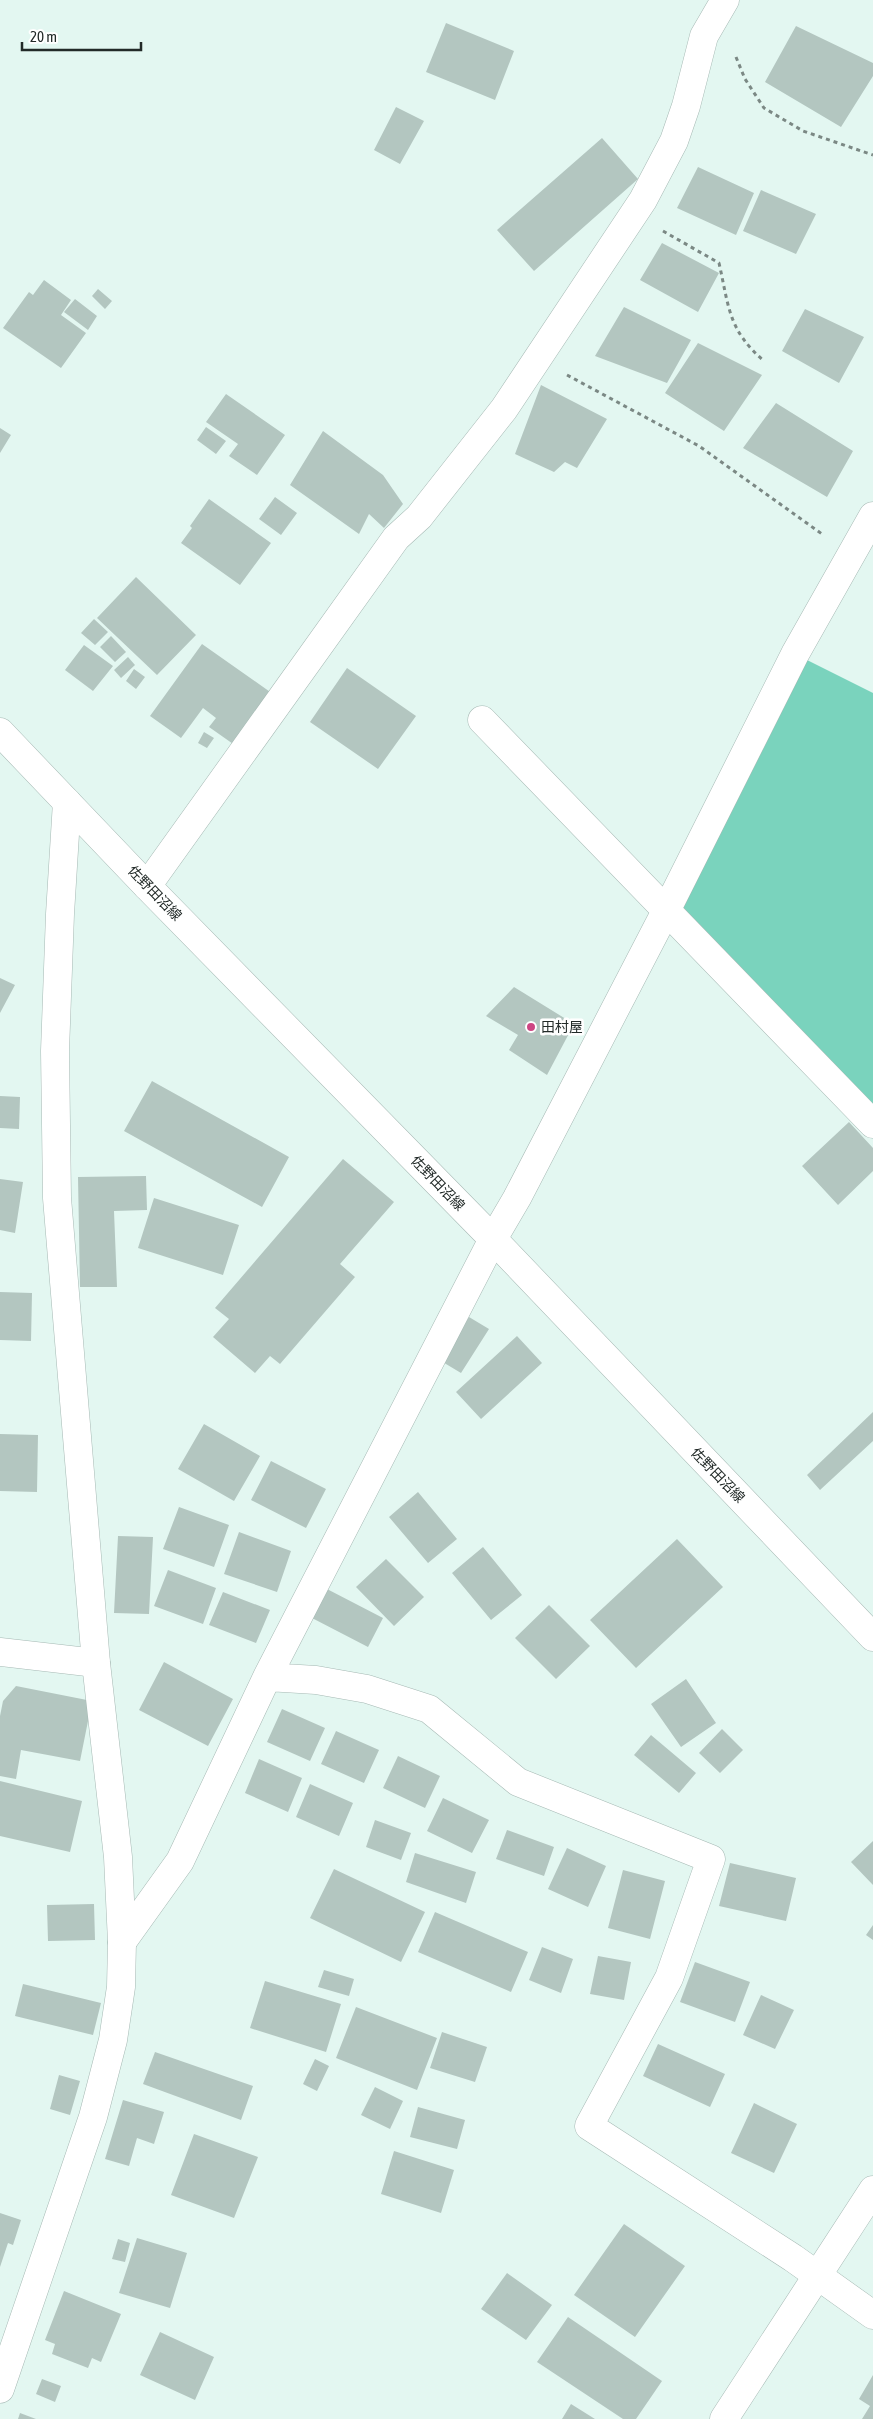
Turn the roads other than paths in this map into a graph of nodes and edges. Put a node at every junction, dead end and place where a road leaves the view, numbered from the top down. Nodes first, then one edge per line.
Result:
1 (725, 0) edge
2 (873, 516) edge
3 (482, 720) dead end
4 (0, 732) edge
5 (67, 802) junction
6 (147, 886) junction
7 (667, 909) junction
8 (873, 1124) edge
9 (493, 1239) junction
10 (873, 1637) edge
11 (0, 1652) edge
12 (96, 1663) junction
13 (267, 1677) junction
14 (122, 1942) junction
15 (873, 2190) edge
16 (818, 2276) junction
17 (873, 2315) edge
18 (0, 2389) edge
19 (724, 2419) edge

1 - 6 street
2 - 7 street
3 - 7 street
4 - 5 street, 佐野田沼線
5 - 6 street, 佐野田沼線
5 - 12 street
6 - 9 street, 佐野田沼線
7 - 8 street
7 - 9 street
9 - 10 street, 佐野田沼線
9 - 13 street
11 - 12 street
12 - 14 street
13 - 14 street
13 - 16 street
14 - 18 street
15 - 16 street
16 - 17 street
16 - 19 street

